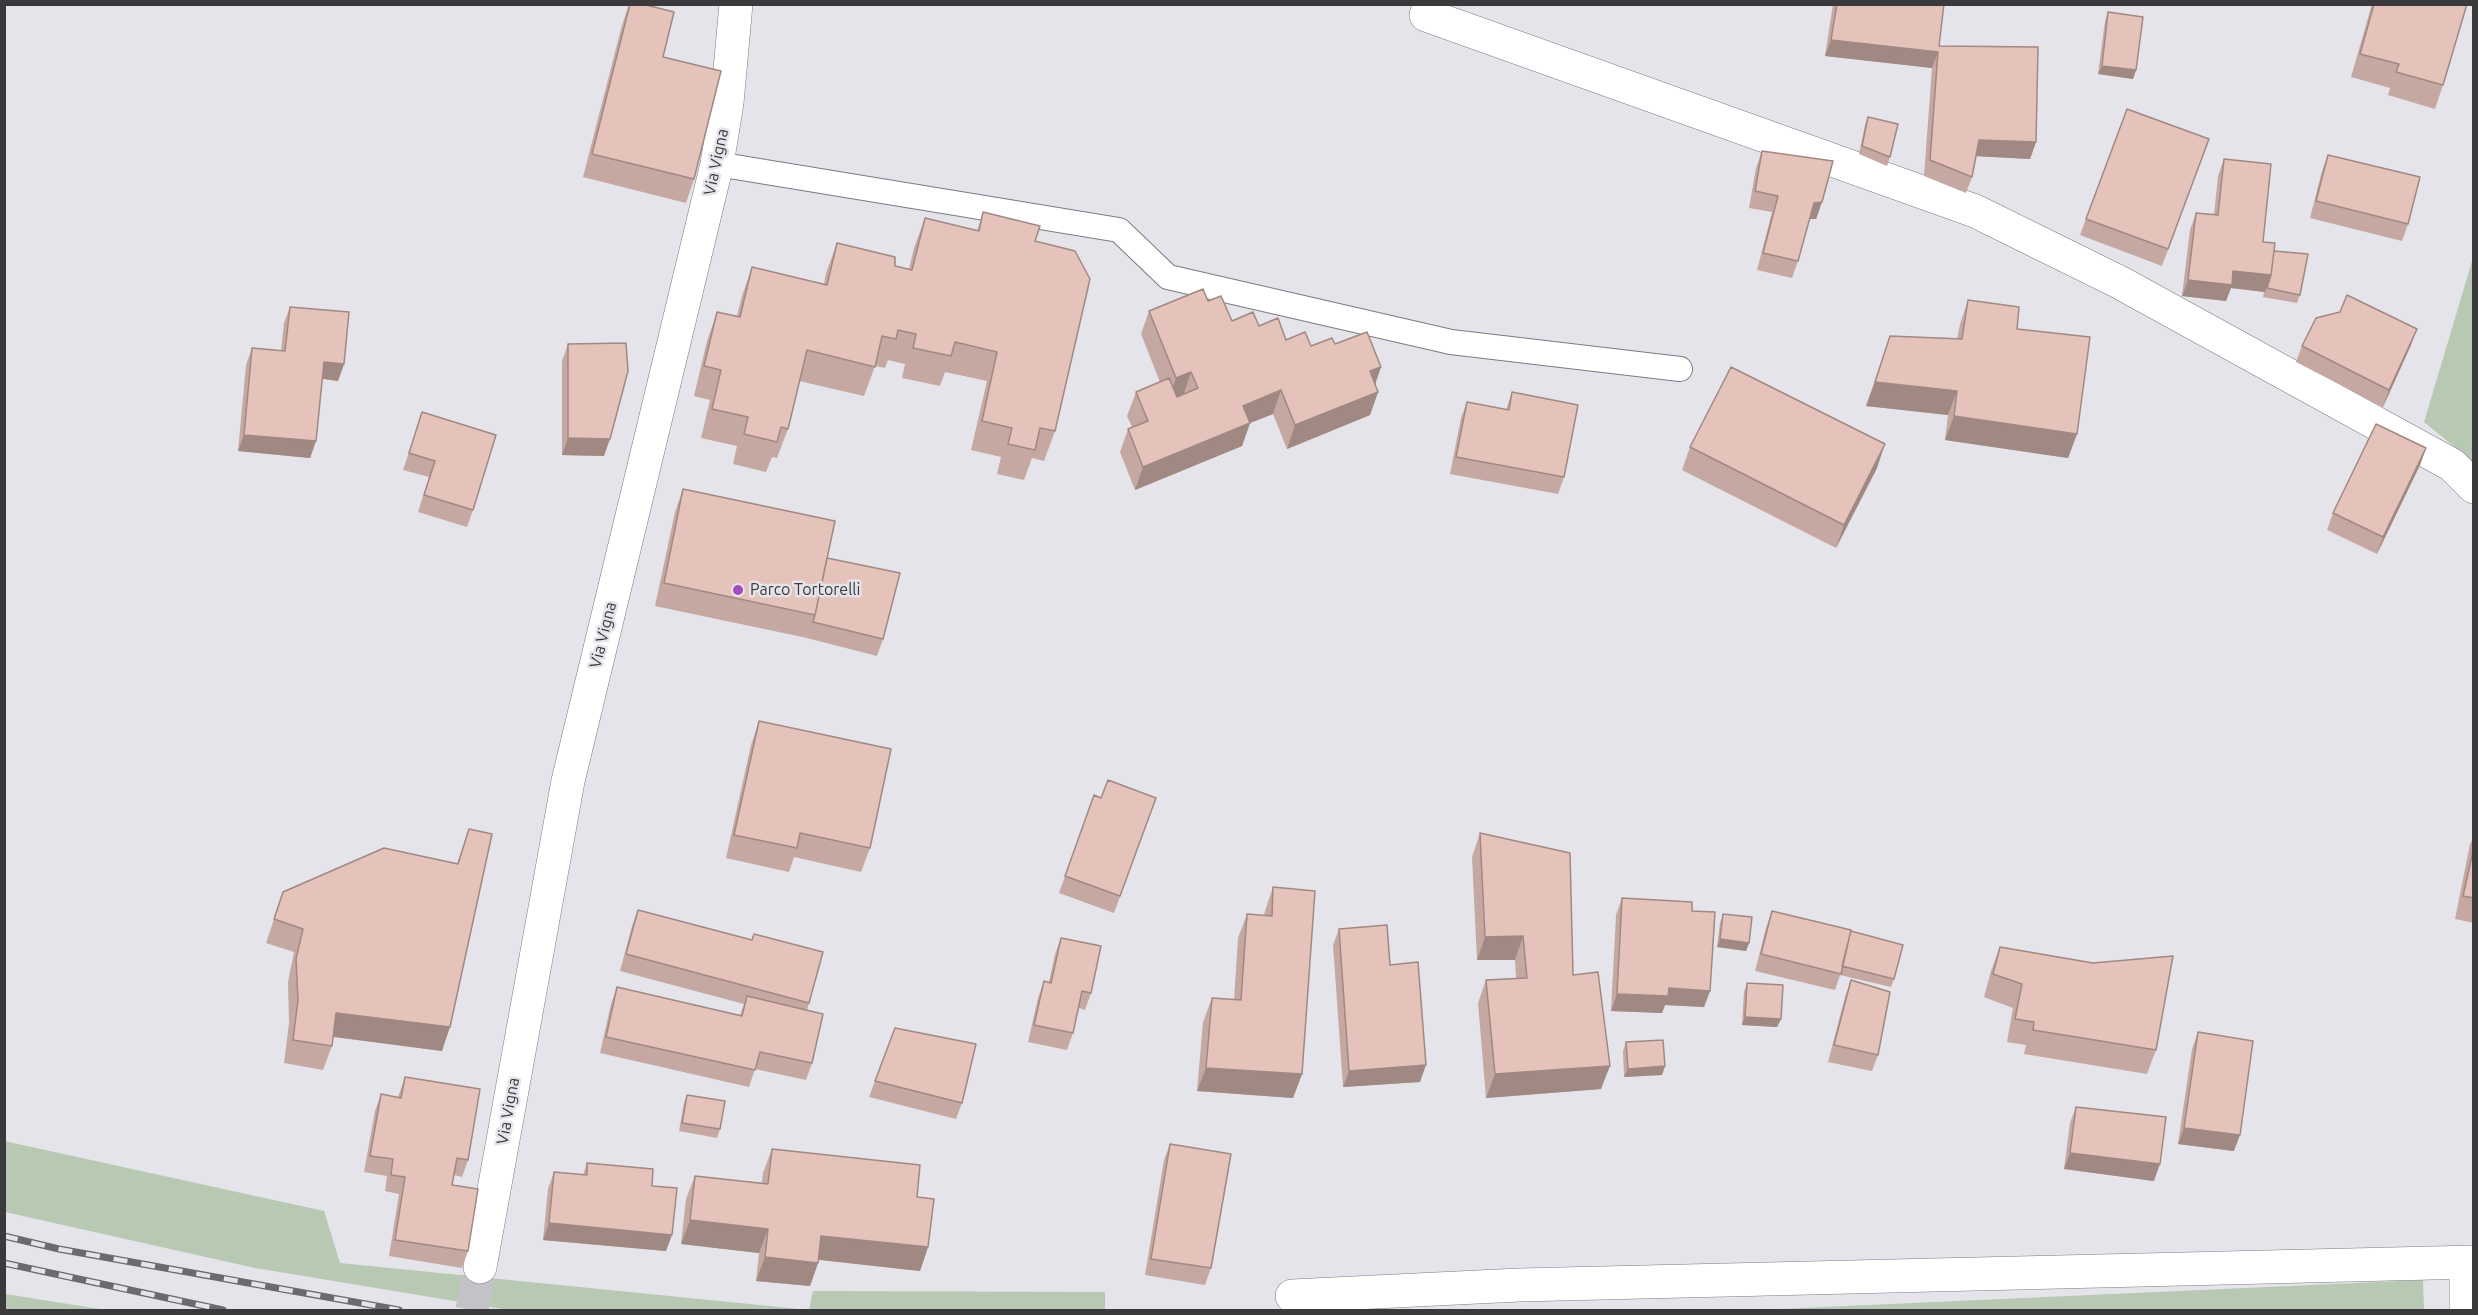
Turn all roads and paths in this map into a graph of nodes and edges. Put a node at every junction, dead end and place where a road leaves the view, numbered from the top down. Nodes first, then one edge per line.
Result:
1 (736, 4) edge
2 (1426, 15) dead end
3 (717, 164) junction
4 (1680, 369) dead end
5 (2474, 487) edge
6 (2470, 1262) edge
7 (480, 1268) tunnel mouth
8 (1292, 1296) dead end
9 (2466, 1311) edge

1 - 3 street, Via Vigna
2 - 5 street
3 - 4 lane
3 - 7 street, Via Vigna
6 - 8 street
6 - 9 street

